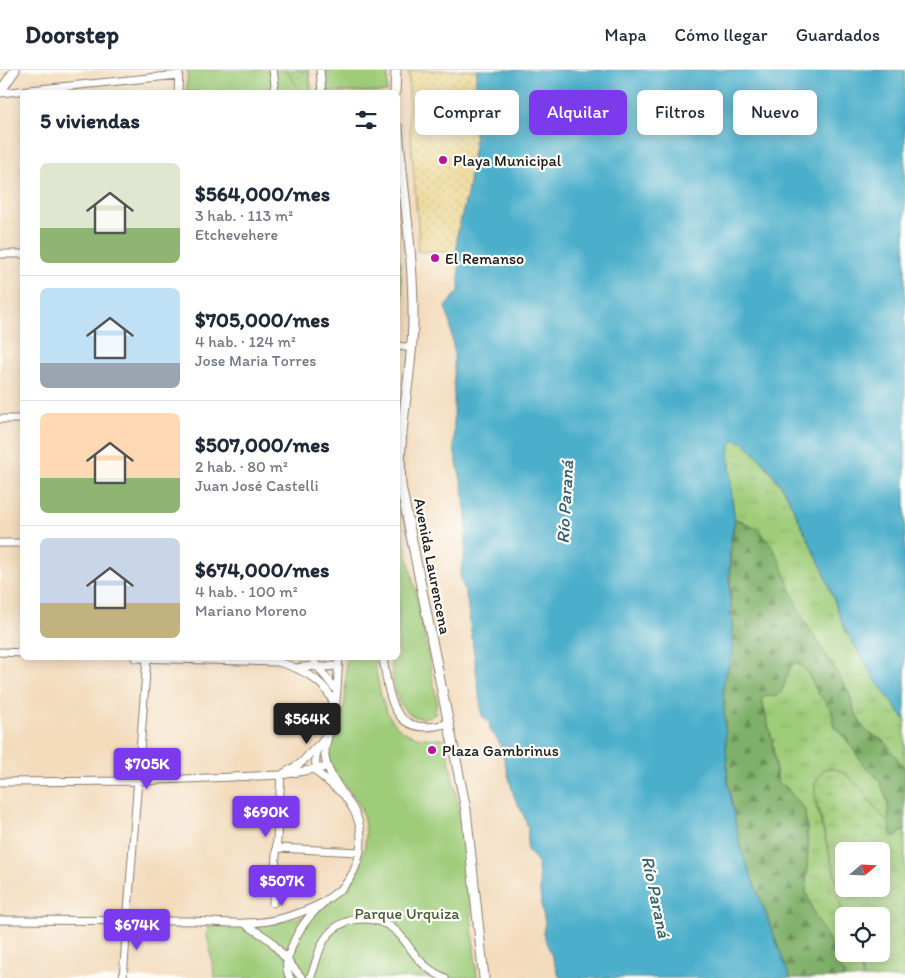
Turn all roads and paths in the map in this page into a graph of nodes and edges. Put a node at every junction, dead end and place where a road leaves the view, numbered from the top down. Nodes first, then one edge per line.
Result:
1 (15, 70) edge
2 (273, 70) edge
3 (320, 70) edge
4 (396, 70) edge
5 (179, 73) edge
6 (178, 90) edge
7 (274, 90) edge
8 (322, 90) edge
9 (395, 90) edge
10 (0, 92) edge
11 (400, 149) edge
12 (0, 254) edge
13 (20, 254) edge
14 (400, 346) edge
15 (412, 348) junction
16 (0, 418) edge
17 (20, 419) edge
18 (0, 543) edge
19 (20, 543) edge
20 (0, 652) edge
21 (20, 653) edge
22 (147, 660) edge
23 (212, 660) edge
24 (314, 660) edge
25 (383, 660) edge
26 (339, 661) edge
27 (317, 666) junction
28 (297, 668) junction
29 (337, 691) junction
30 (335, 708) junction
31 (449, 723) junction
32 (330, 730) junction
33 (321, 742) junction
34 (327, 766) junction
35 (316, 769) junction
36 (281, 776) junction
37 (137, 781) junction
38 (0, 782) edge
39 (344, 795) junction
40 (276, 848) junction
41 (359, 852) junction
42 (324, 902) junction
43 (273, 903) dead end
44 (0, 920) edge
45 (128, 921) junction
46 (244, 923) junction
47 (287, 959) junction
48 (123, 978) edge
49 (290, 978) edge
50 (302, 978) edge
51 (310, 978) edge
52 (445, 978) edge
53 (484, 978) edge

1 - 10 street
2 - 7 street
3 - 8 street
4 - 9 street
5 - 6 street
5 - 10 street
11 - 15 street, Avenida Laurencena
12 - 13 street
14 - 15 street
15 - 31 street, Avenida Laurencena
16 - 17 street
18 - 19 street
20 - 21 street
22 - 37 street
23 - 28 street
24 - 27 street
25 - 31 street
26 - 27 street
26 - 29 street
27 - 28 street
27 - 29 street
28 - 30 street
29 - 30 street
30 - 32 street
31 - 53 street, Avenida Laurencena
32 - 33 street
32 - 34 street
33 - 35 street
33 - 36 street
34 - 35 street
34 - 39 street
35 - 36 street
35 - 39 street
36 - 37 street
36 - 40 street
37 - 38 street
37 - 45 street
39 - 41 street
40 - 41 street
40 - 43 street
41 - 42 street
42 - 46 street
42 - 47 street
44 - 45 street
45 - 46 street
45 - 48 street
46 - 47 street
47 - 49 street
47 - 50 street
51 - 52 street

